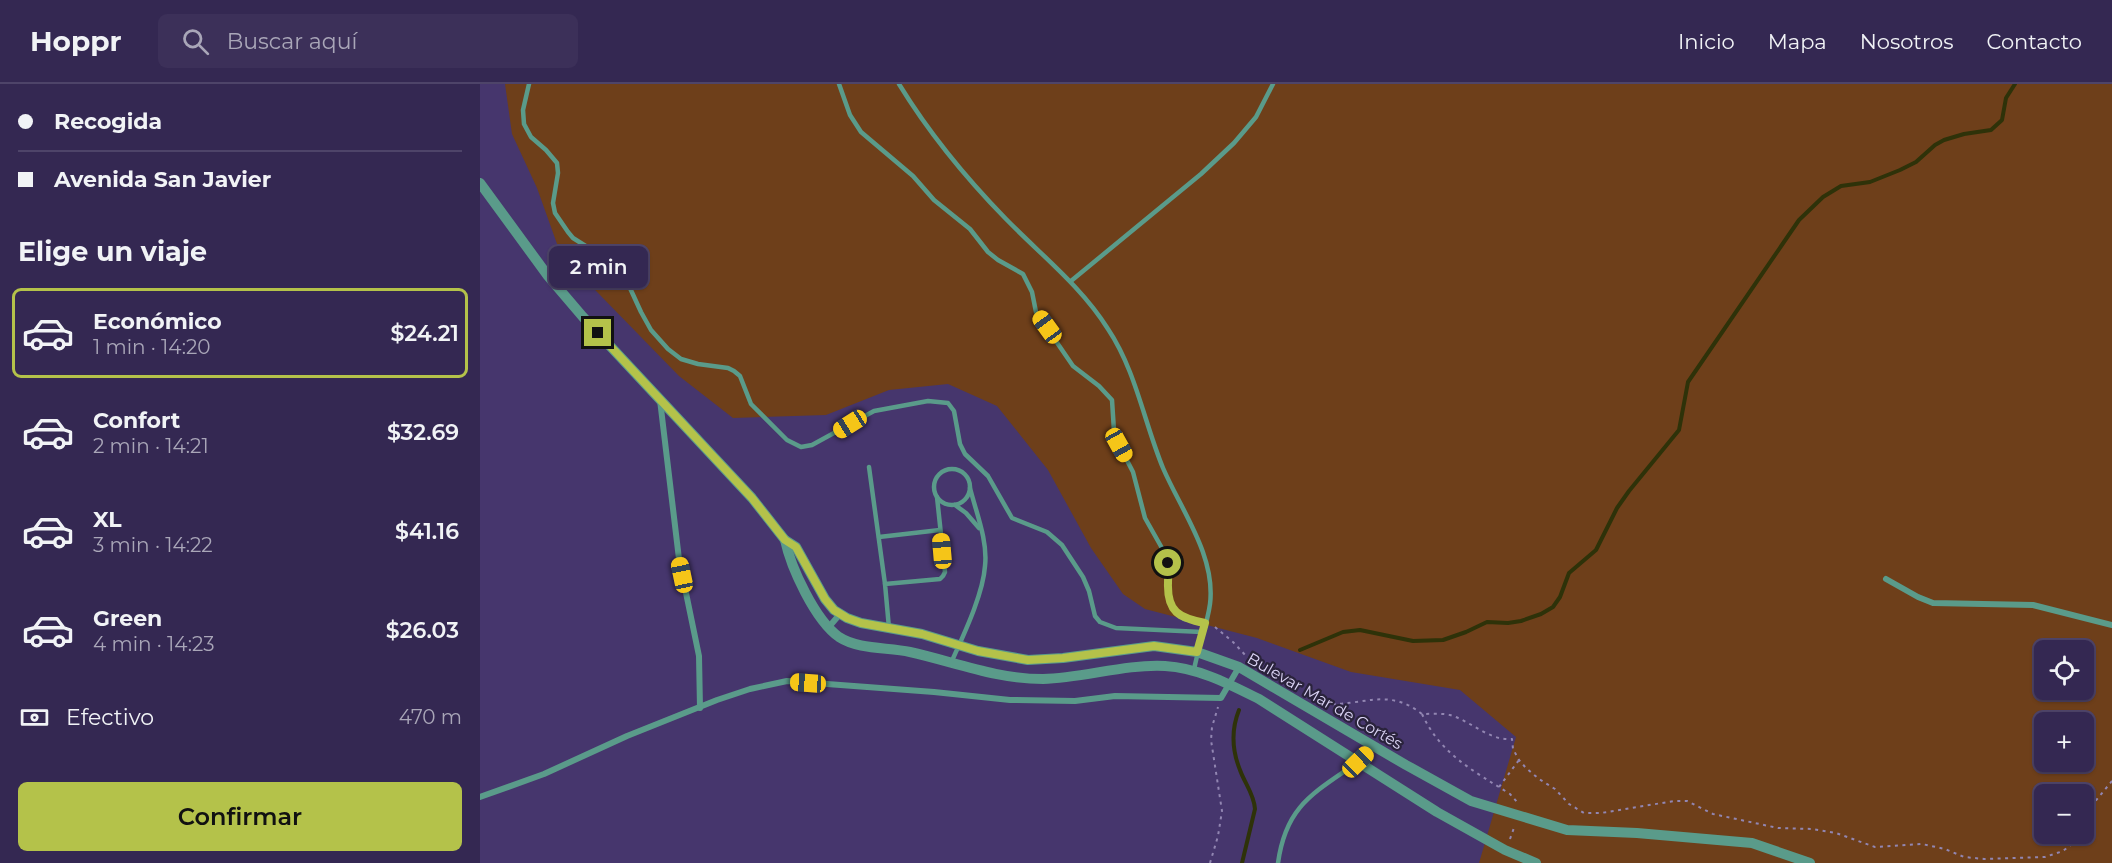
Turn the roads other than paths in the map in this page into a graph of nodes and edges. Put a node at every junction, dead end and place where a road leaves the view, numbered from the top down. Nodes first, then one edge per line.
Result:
1 (529, 84) edge
2 (839, 84) edge
3 (899, 84) edge
4 (1273, 84) edge
5 (480, 183) edge
6 (1071, 281) junction
7 (660, 399) junction
8 (869, 467) dead end
9 (970, 488) junction
10 (937, 497) junction
11 (955, 505) junction
12 (940, 530) junction
13 (980, 530) junction
14 (879, 537) junction
15 (785, 540) junction
16 (1886, 579) dead end
17 (885, 584) junction
18 (840, 614) junction
19 (2089, 618) junction
20 (2112, 620) edge
21 (1205, 623) junction
22 (2112, 625) edge
23 (828, 628) junction
24 (889, 628) junction
25 (1202, 632) junction
26 (959, 644) junction
27 (1197, 652) junction
28 (951, 664) junction
29 (1239, 667) junction
30 (1194, 670) junction
31 (1229, 684) junction
32 (700, 708) junction
33 (1374, 747) junction
34 (1358, 762) junction
35 (480, 797) edge
36 (1278, 863) edge
37 (1536, 863) edge
38 (1810, 863) edge

1 - 25 lane
2 - 21 lane
3 - 6 lane
4 - 6 lane
5 - 7 street, Bulevar Mar de Cortés
6 - 21 lane
7 - 15 street, Bulevar Mar de Cortés
7 - 32 street
8 - 14 lane
9 - 10 lane
9 - 11 lane
9 - 13 lane
10 - 11 lane
10 - 12 lane
11 - 13 lane
12 - 14 lane
12 - 17 lane
13 - 26 lane
14 - 17 lane
15 - 18 street, Bulevar Mar de Cortés
15 - 23 street
16 - 19 street
17 - 24 lane
18 - 23 street
18 - 24 street, Bulevar Mar de Cortés
19 - 20 street
19 - 22 street
21 - 25 lane
23 - 28 street
24 - 26 street, Bulevar Mar de Cortés
25 - 27 lane
26 - 27 street, Bulevar Mar de Cortés
26 - 28 lane
27 - 29 street, Bulevar Mar de Cortés
27 - 30 lane
28 - 30 street
29 - 31 street
29 - 33 street, Bulevar Mar de Cortés
30 - 31 street
31 - 32 street
31 - 34 street
32 - 35 street
33 - 34 street
33 - 38 street, Bulevar Mar de Cortés
34 - 36 lane
34 - 37 street

